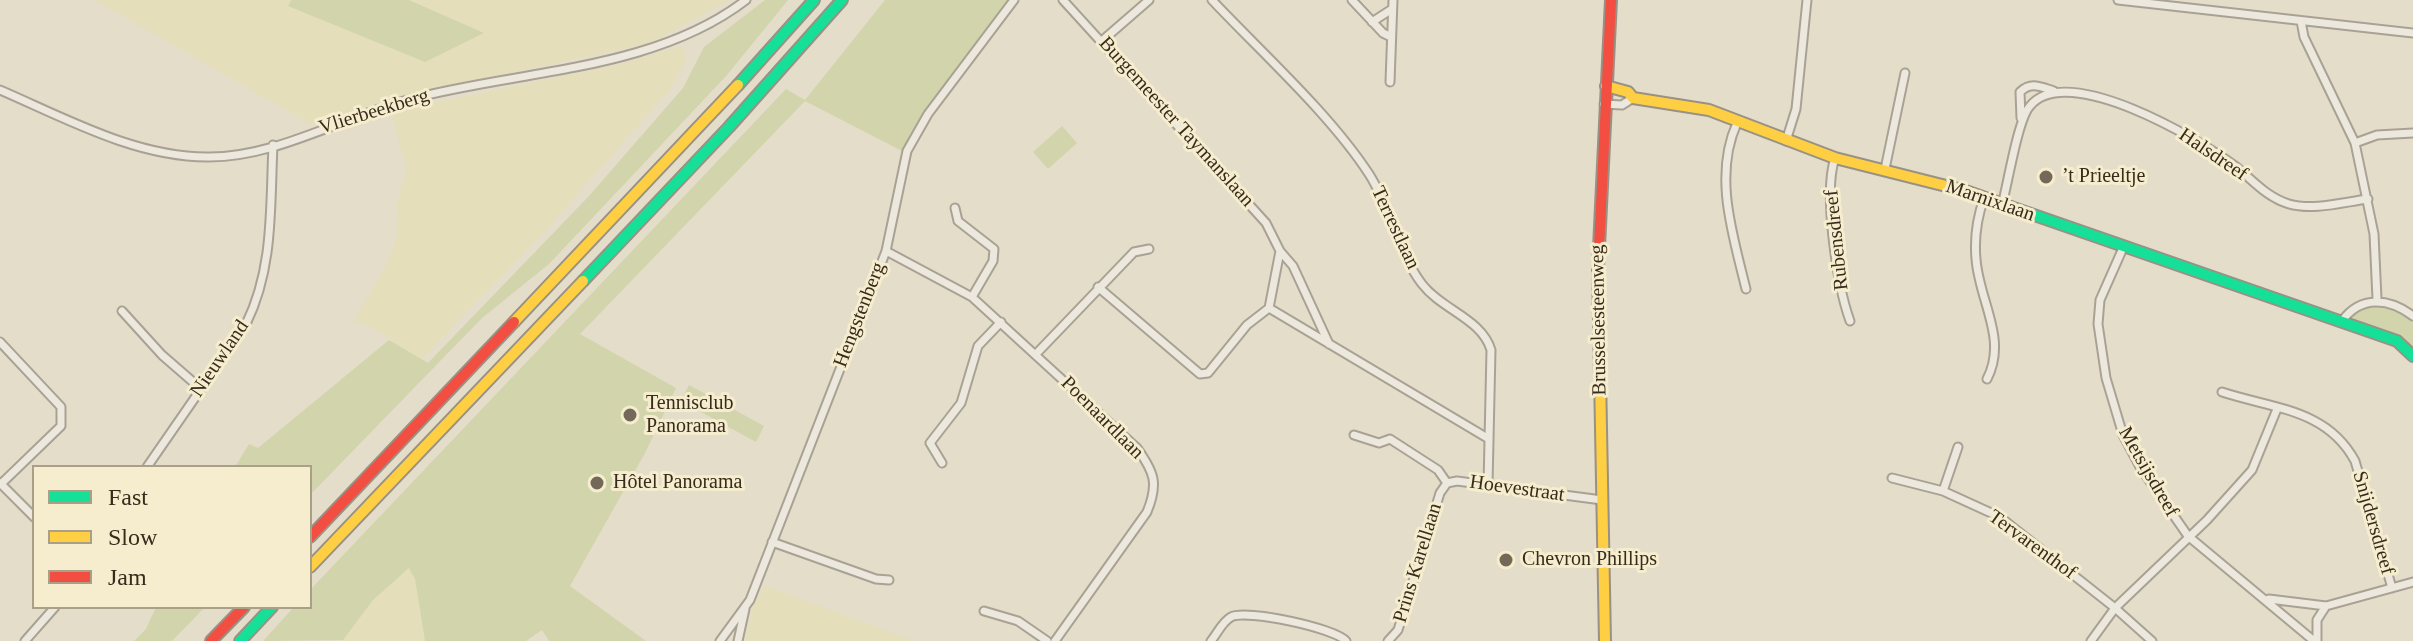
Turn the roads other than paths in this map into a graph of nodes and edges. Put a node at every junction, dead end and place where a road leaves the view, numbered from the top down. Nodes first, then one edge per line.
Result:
1 (746, 0) edge
2 (814, 0) edge
3 (842, 0) edge
4 (1014, 0) edge
5 (1063, 0) edge
6 (1149, 0) edge
7 (1212, 0) edge
8 (1352, 0) edge
9 (1611, 0) edge
10 (1807, 0) edge
11 (2118, 0) edge
12 (1393, 4) edge
13 (2301, 21) junction
14 (1372, 22) junction
15 (2413, 33) edge
16 (1391, 37) junction
17 (1103, 40) junction
18 (1905, 73) dead end
19 (1390, 82) dead end
20 (1606, 86) junction
21 (0, 90) edge
22 (2056, 91) junction
23 (1633, 98) junction
24 (1604, 104) junction
25 (2021, 121) junction
26 (1737, 123) junction
27 (2413, 133) edge
28 (1786, 141) junction
29 (2355, 143) junction
30 (273, 145) junction
31 (1835, 158) junction
32 (1885, 169) junction
33 (1984, 198) junction
34 (2368, 199) junction
35 (2002, 205) junction
36 (955, 208) dead end
37 (2123, 248) junction
38 (1149, 249) dead end
39 (886, 251) junction
40 (1280, 251) junction
41 (1098, 287) junction
42 (1746, 289) dead end
43 (972, 297) junction
44 (2377, 299) junction
45 (1269, 308) junction
46 (122, 311) dead end
47 (2413, 316) edge
48 (1850, 321) dead end
49 (2342, 321) junction
50 (1001, 322) junction
51 (0, 342) edge
52 (1331, 347) junction
53 (1036, 354) junction
54 (2413, 356) edge
55 (1987, 379) dead end
56 (200, 388) junction
57 (2222, 392) dead end
58 (2277, 409) junction
59 (1354, 435) dead end
60 (1489, 439) junction
61 (1958, 447) dead end
62 (942, 463) dead end
63 (148, 465) edge
64 (1892, 478) dead end
65 (1447, 483) junction
66 (1, 484) edge
67 (1488, 485) junction
68 (1943, 491) junction
69 (1602, 500) junction
70 (32, 515) edge
71 (312, 535) edge
72 (2188, 536) junction
73 (772, 542) junction
74 (312, 565) edge
75 (889, 580) dead end
76 (2413, 582) edge
77 (2392, 588) junction
78 (2267, 599) junction
79 (2326, 606) junction
80 (2115, 608) junction
81 (53, 609) edge
82 (242, 609) edge
83 (270, 609) edge
84 (745, 609) junction
85 (984, 611) dead end
86 (25, 641) edge
87 (211, 641) edge
88 (240, 641) edge
89 (720, 641) edge
90 (738, 641) edge
91 (1047, 641) edge
92 (1055, 641) edge
93 (1211, 641) edge
94 (1346, 641) edge
95 (1388, 641) edge
96 (1605, 641) edge
97 (2091, 641) edge
98 (2152, 641) edge
99 (2315, 641) edge

1 - 30 street, Vlierbeekberg
2 - 71 main road
3 - 74 main road
4 - 39 street, Hengstenberg
5 - 17 street, Burgemeester Taymanslaan
6 - 17 street
7 - 60 street, Terrestlaan
8 - 14 street
9 - 20 main road, Brusselsesteenweg
10 - 28 street
11 - 13 street
12 - 14 street
12 - 16 street
13 - 15 street
13 - 29 street
14 - 16 street
16 - 19 street
17 - 40 street, Burgemeester Taymanslaan
18 - 32 street
20 - 23 main road, Marnixlaan
20 - 24 main road, Brusselsesteenweg
21 - 30 street, Vlierbeekberg
22 - 25 street
22 - 25 street, Halsdreef
22 - 34 street, Halsdreef
23 - 24 street, Marnixlaan
23 - 26 main road, Marnixlaan
24 - 69 main road, Brusselsesteenweg
25 - 35 street, Halsdreef
26 - 28 main road, Marnixlaan
26 - 42 street
27 - 29 street
28 - 31 main road, Marnixlaan
29 - 34 street
30 - 56 street, Nieuwland
31 - 32 main road, Marnixlaan
31 - 48 street, Rubensdreef
32 - 33 main road, Marnixlaan
33 - 35 main road, Marnixlaan
33 - 55 street
34 - 44 street
35 - 37 main road, Marnixlaan
36 - 43 street
37 - 49 main road, Marnixlaan
37 - 72 street, Metsijsdreef
38 - 41 street
39 - 43 street, Poenaardlaan
39 - 73 street, Hengstenberg
40 - 45 street
40 - 52 street, Burgemeester Taymanslaan
41 - 45 street
41 - 53 street
43 - 50 street, Poenaardlaan
44 - 47 street
44 - 49 street
45 - 52 street
46 - 56 street
49 - 54 main road, Marnixlaan
50 - 53 street, Poenaardlaan
50 - 62 street
51 - 66 street
52 - 60 street
53 - 92 street, Poenaardlaan
56 - 63 street, Nieuwland
57 - 58 street, Snijdersdreef
58 - 72 street
58 - 77 street, Snijdersdreef
59 - 65 street, Hoevestraat
60 - 67 street, Terrestlaan
61 - 68 street
64 - 68 street, Tervarenthof
65 - 67 street, Hoevestraat
65 - 95 street, Prins Karellaan
66 - 70 street
67 - 69 street, Hoevestraat
68 - 80 street, Tervarenthof
69 - 96 main road, Brusselsesteenweg
72 - 78 street, Metsijsdreef
72 - 80 street
73 - 75 street
73 - 84 street, Hengstenberg
76 - 77 street
77 - 79 street
78 - 79 street
78 - 99 street, Metsijsdreef
79 - 99 street
80 - 97 street
80 - 98 street, Tervarenthof
81 - 86 street
82 - 87 main road
83 - 88 main road
84 - 89 street, Hengstenberg
84 - 90 street
85 - 91 street
93 - 94 street

